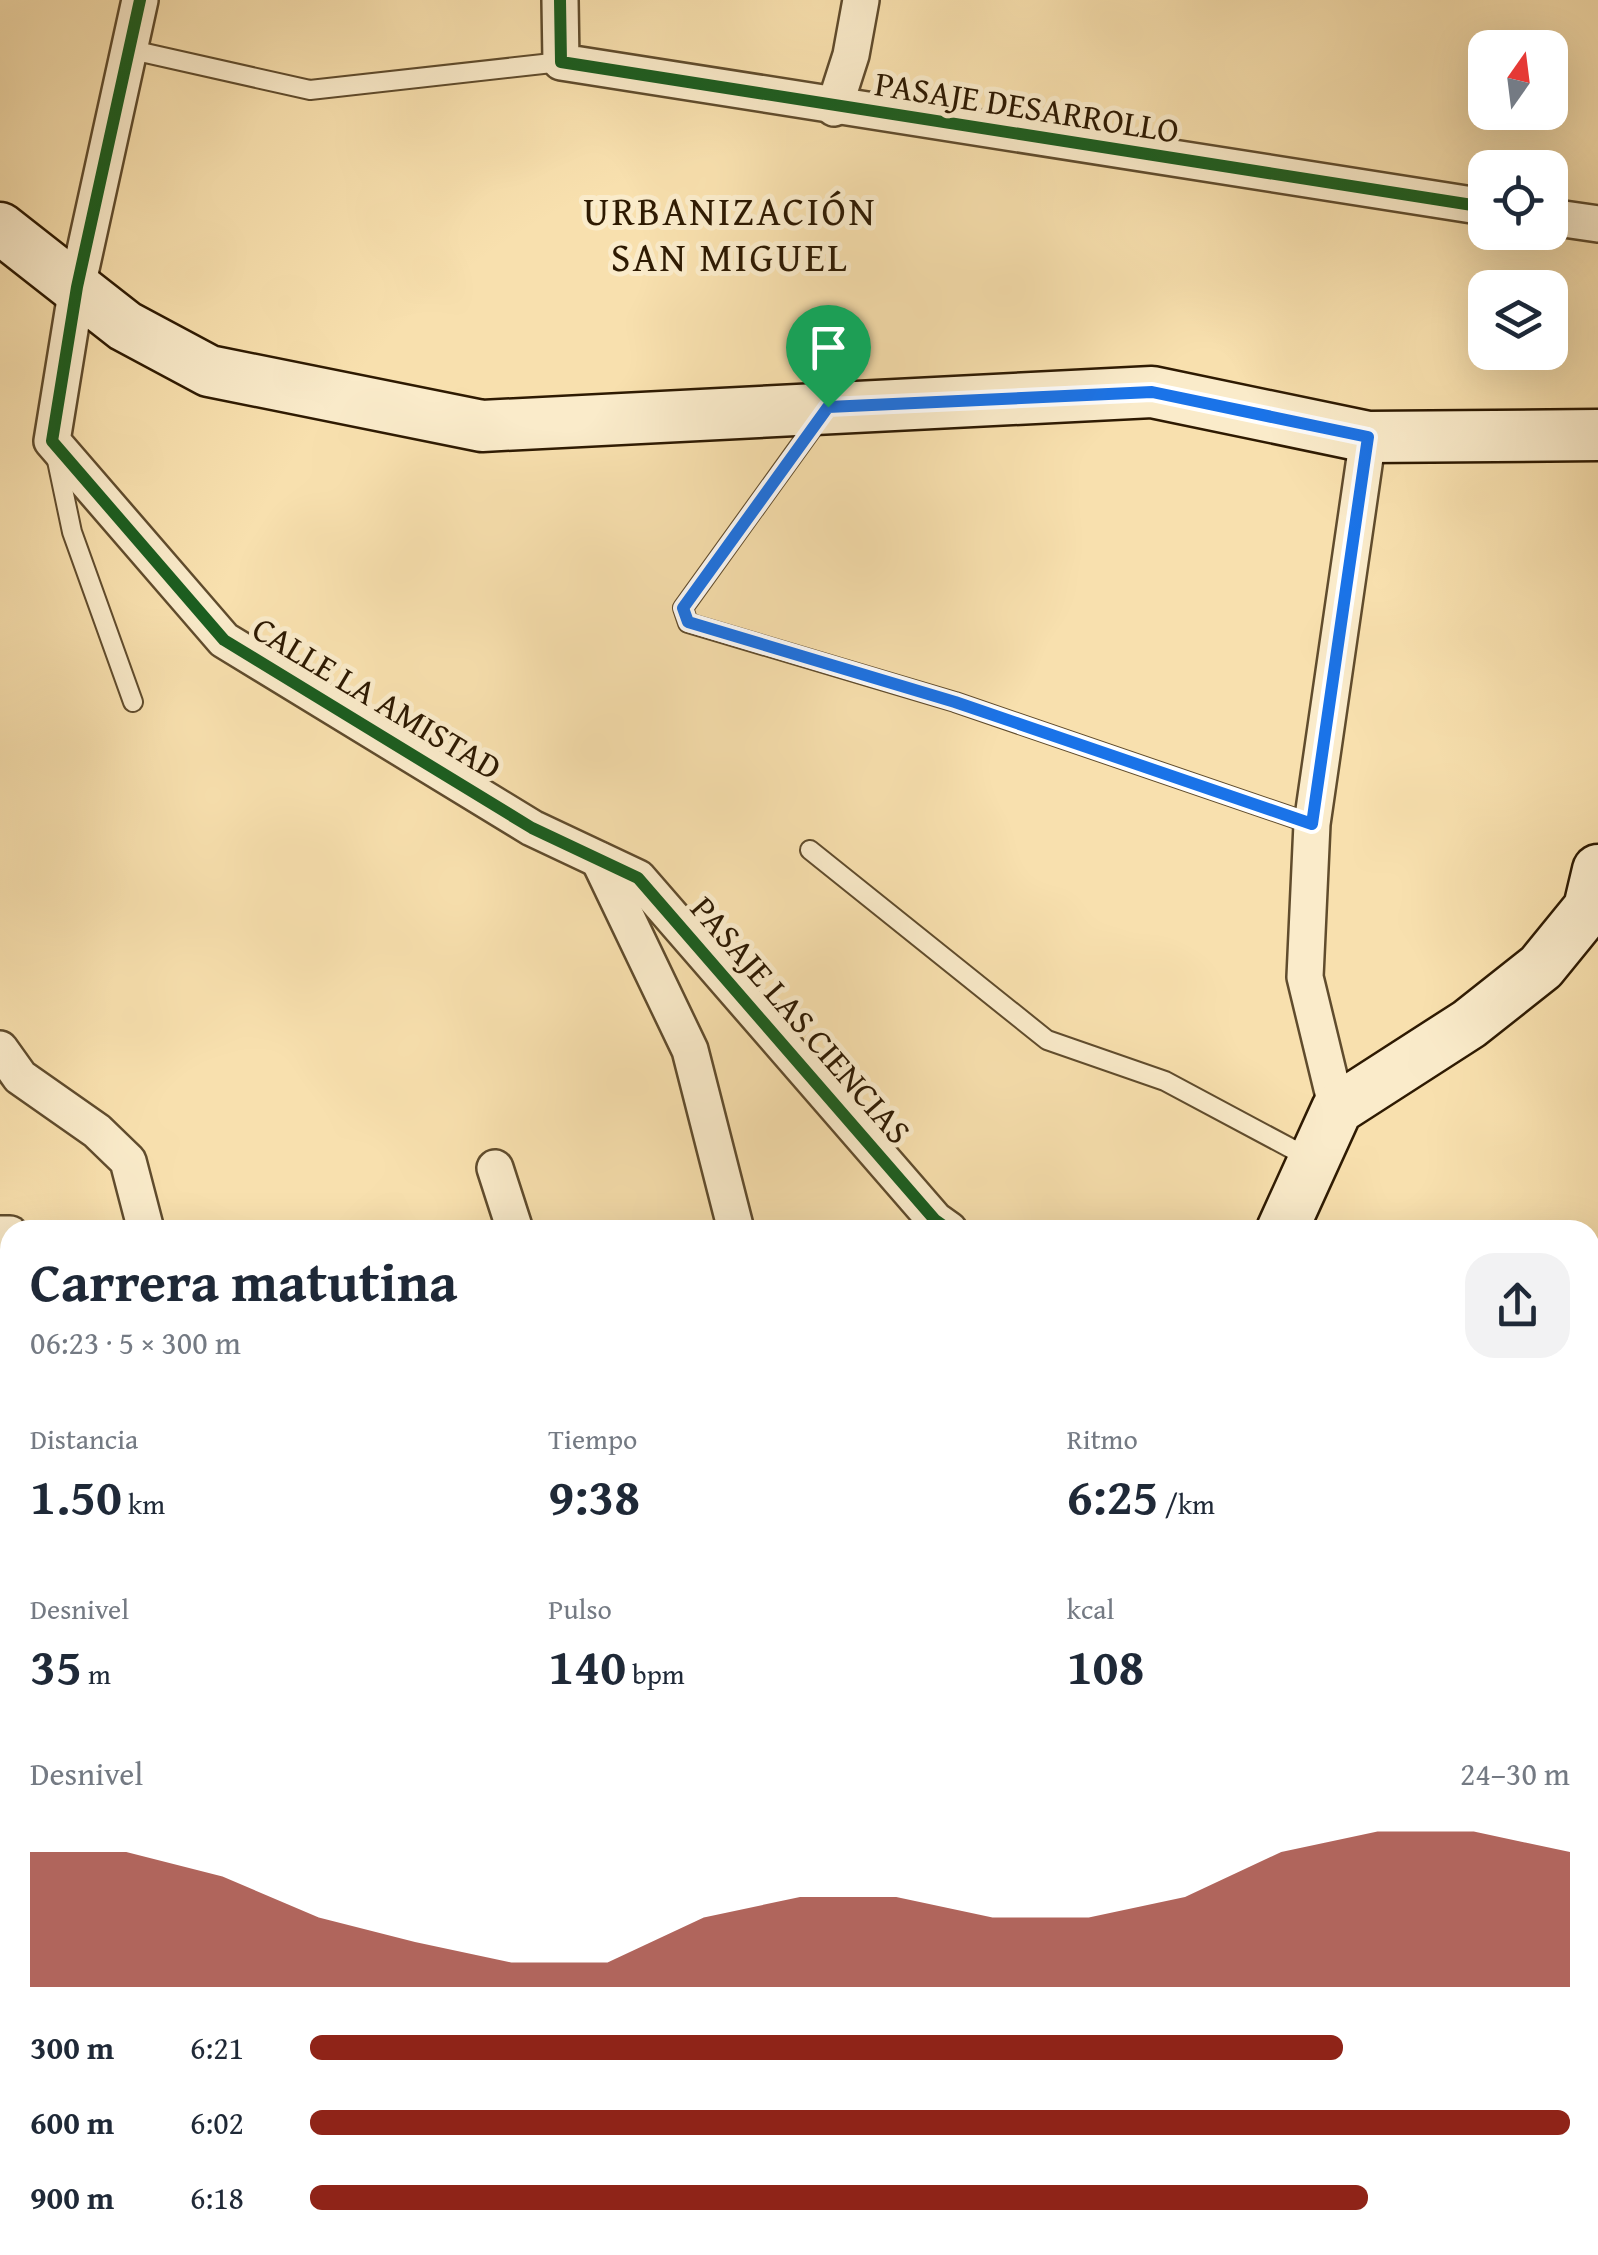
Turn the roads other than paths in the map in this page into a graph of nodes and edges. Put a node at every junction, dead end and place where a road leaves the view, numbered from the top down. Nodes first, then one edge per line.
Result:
1 (140, 0) edge
2 (560, 0) edge
3 (861, 0) edge
4 (132, 50) junction
5 (561, 62) junction
6 (834, 108) junction
7 (1468, 204) edge
8 (1568, 220) edge
9 (1598, 224) edge
10 (0, 228) edge
11 (77, 288) junction
12 (828, 407) junction
13 (1598, 435) edge
14 (1368, 437) junction
15 (52, 441) junction
16 (133, 702) dead end
17 (1312, 824) junction
18 (810, 850) dead end
19 (599, 860) junction
20 (1598, 870) edge
21 (0, 1048) edge
22 (1337, 1108) junction
23 (1312, 1160) junction
24 (495, 1168) dead end
25 (143, 1220) edge
26 (512, 1220) edge
27 (733, 1220) edge
28 (935, 1220) edge
29 (1286, 1220) edge

1 - 4 street
2 - 5 street
3 - 6 street
4 - 5 lane
4 - 11 street
5 - 6 street, PASAJE DESARROLLO
6 - 7 street, PASAJE DESARROLLO
8 - 9 street
10 - 11 main road
11 - 12 main road
11 - 15 street
12 - 14 main road
12 - 17 lane
13 - 14 main road
14 - 17 street
15 - 16 lane
15 - 19 street, CALLE LA AMISTAD
17 - 22 street
18 - 23 lane
19 - 27 street
19 - 28 street, PASAJE LAS CIENCIAS
20 - 22 main road
21 - 25 street
22 - 23 main road
23 - 29 main road
24 - 26 street

